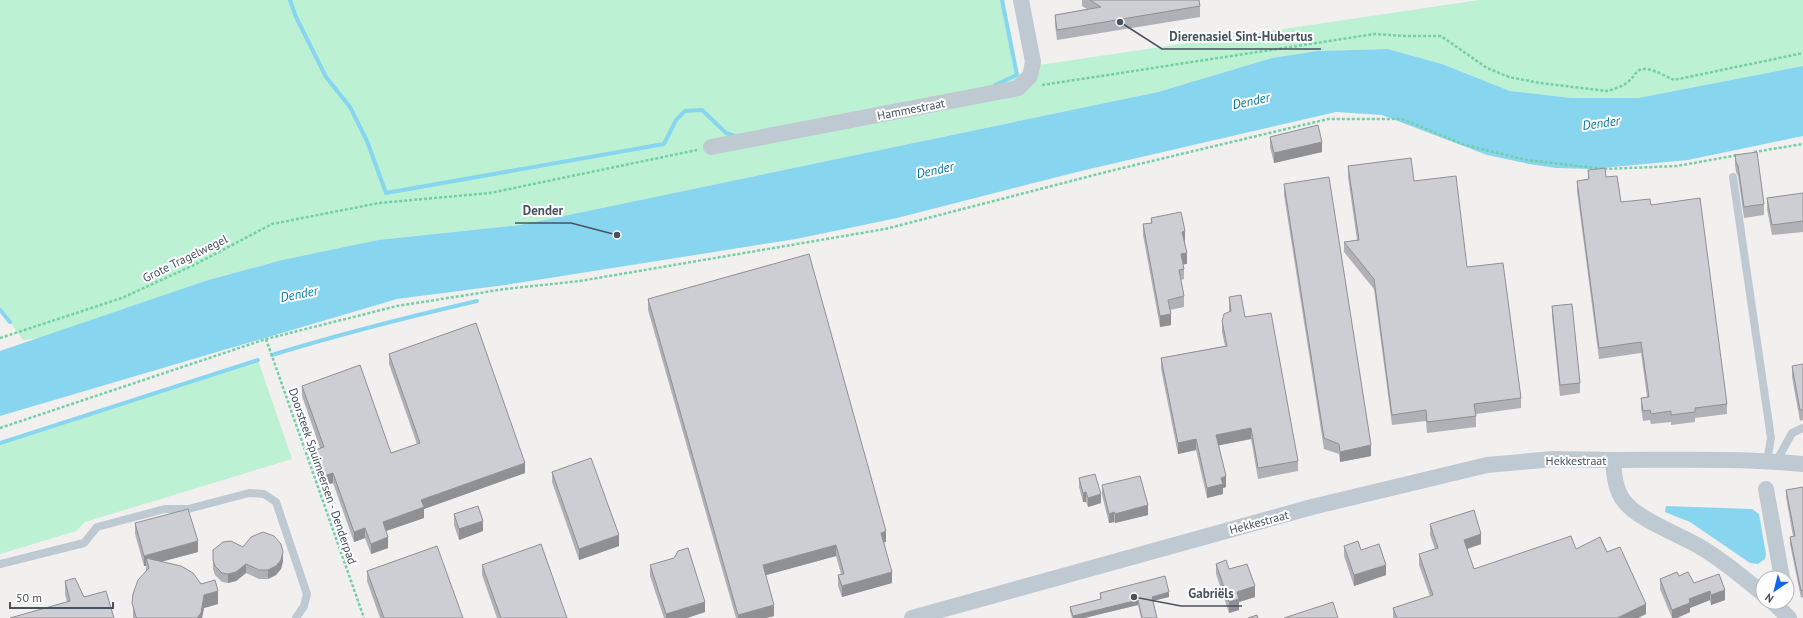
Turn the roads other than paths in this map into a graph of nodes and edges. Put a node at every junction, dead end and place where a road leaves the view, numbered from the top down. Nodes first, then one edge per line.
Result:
1 (1021, 0) edge
2 (711, 147) road end
3 (1733, 177) dead end
4 (1803, 428) edge
5 (1613, 460) junction
6 (1772, 461) junction
7 (1803, 464) edge
8 (1766, 489) dead end
9 (0, 564) edge
10 (1781, 570) edge
11 (1755, 587) edge
12 (1781, 610) edge
13 (298, 617) edge
14 (912, 618) edge
15 (1789, 618) edge

1 - 2 street, Hammestraat
3 - 6 lane
4 - 6 lane
5 - 6 street, Hekkestraat
5 - 11 street, Hekkestraat
5 - 14 street, Hekkestraat
6 - 7 street, Hekkestraat
8 - 10 street
9 - 13 lane
12 - 15 street

